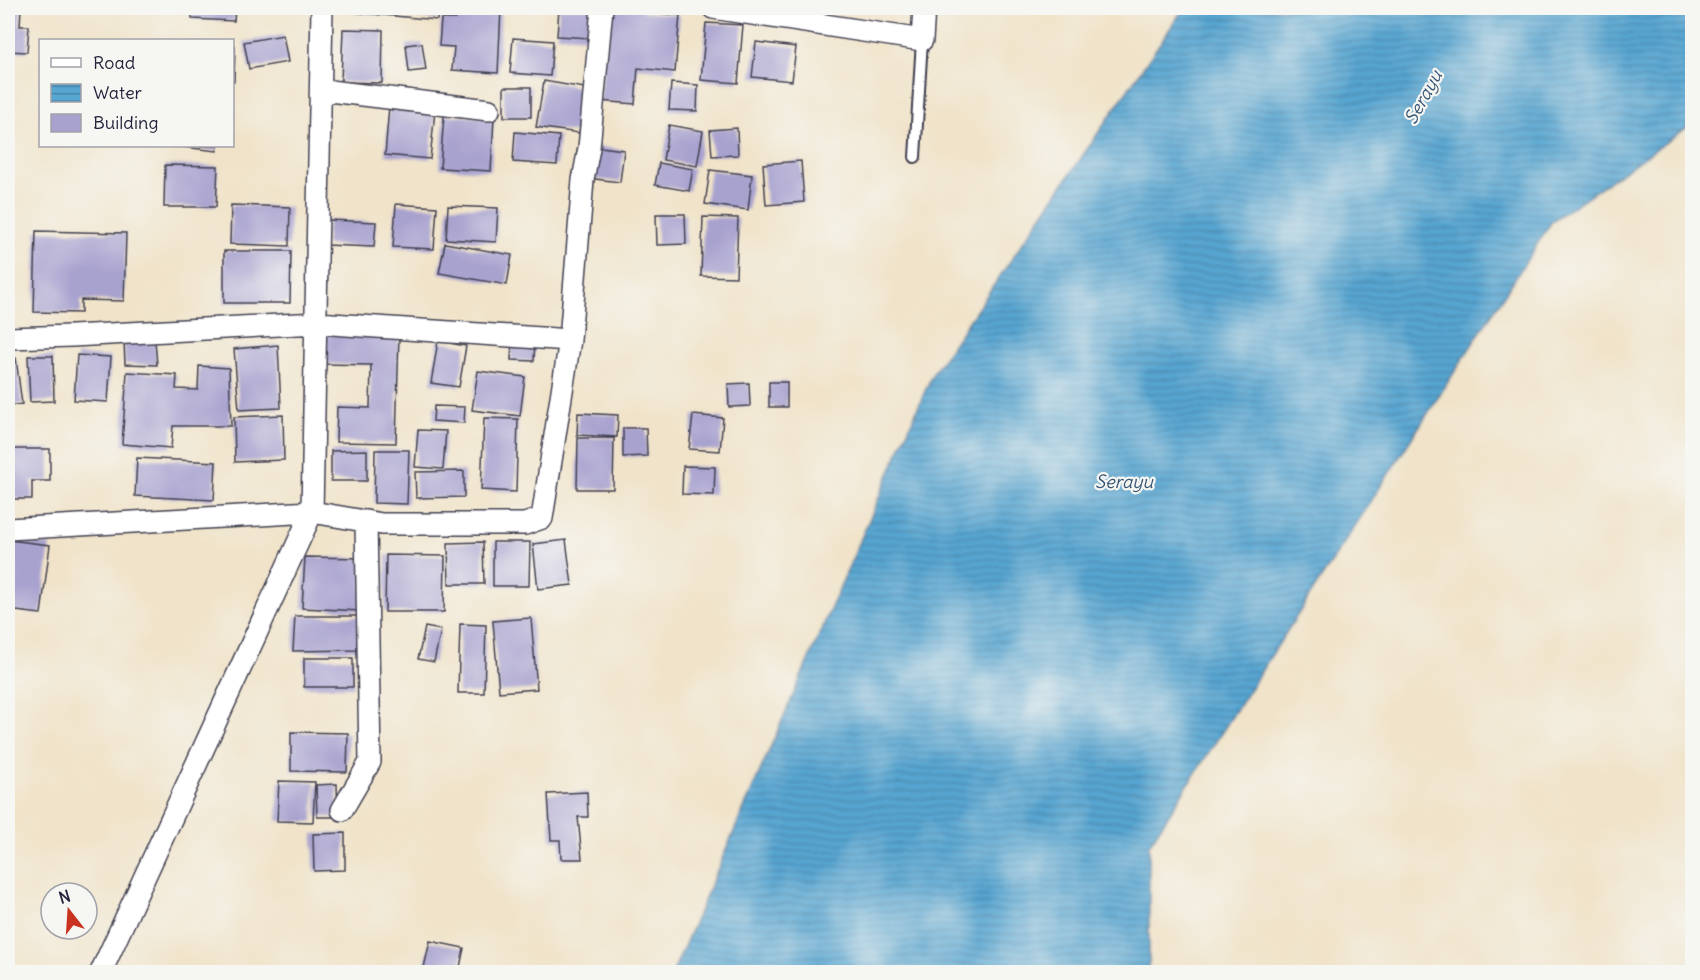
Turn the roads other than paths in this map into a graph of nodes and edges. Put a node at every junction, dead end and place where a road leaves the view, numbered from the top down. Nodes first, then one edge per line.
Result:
1 (322, 8) edge
2 (602, 8) edge
3 (713, 8) edge
4 (924, 8) edge
5 (922, 39) junction
6 (321, 90) junction
7 (489, 111) dead end
8 (915, 157) dead end
9 (317, 323) junction
10 (8, 338) edge
11 (570, 340) junction
12 (312, 512) junction
13 (366, 521) junction
14 (8, 530) edge
15 (342, 810) dead end
16 (101, 972) edge

1 - 6 street
2 - 11 street
3 - 5 street
4 - 5 street
5 - 8 lane
6 - 7 street
6 - 9 street
9 - 10 street
9 - 11 street
9 - 12 street
11 - 13 street
12 - 13 street
12 - 14 street
12 - 16 street
13 - 15 street

